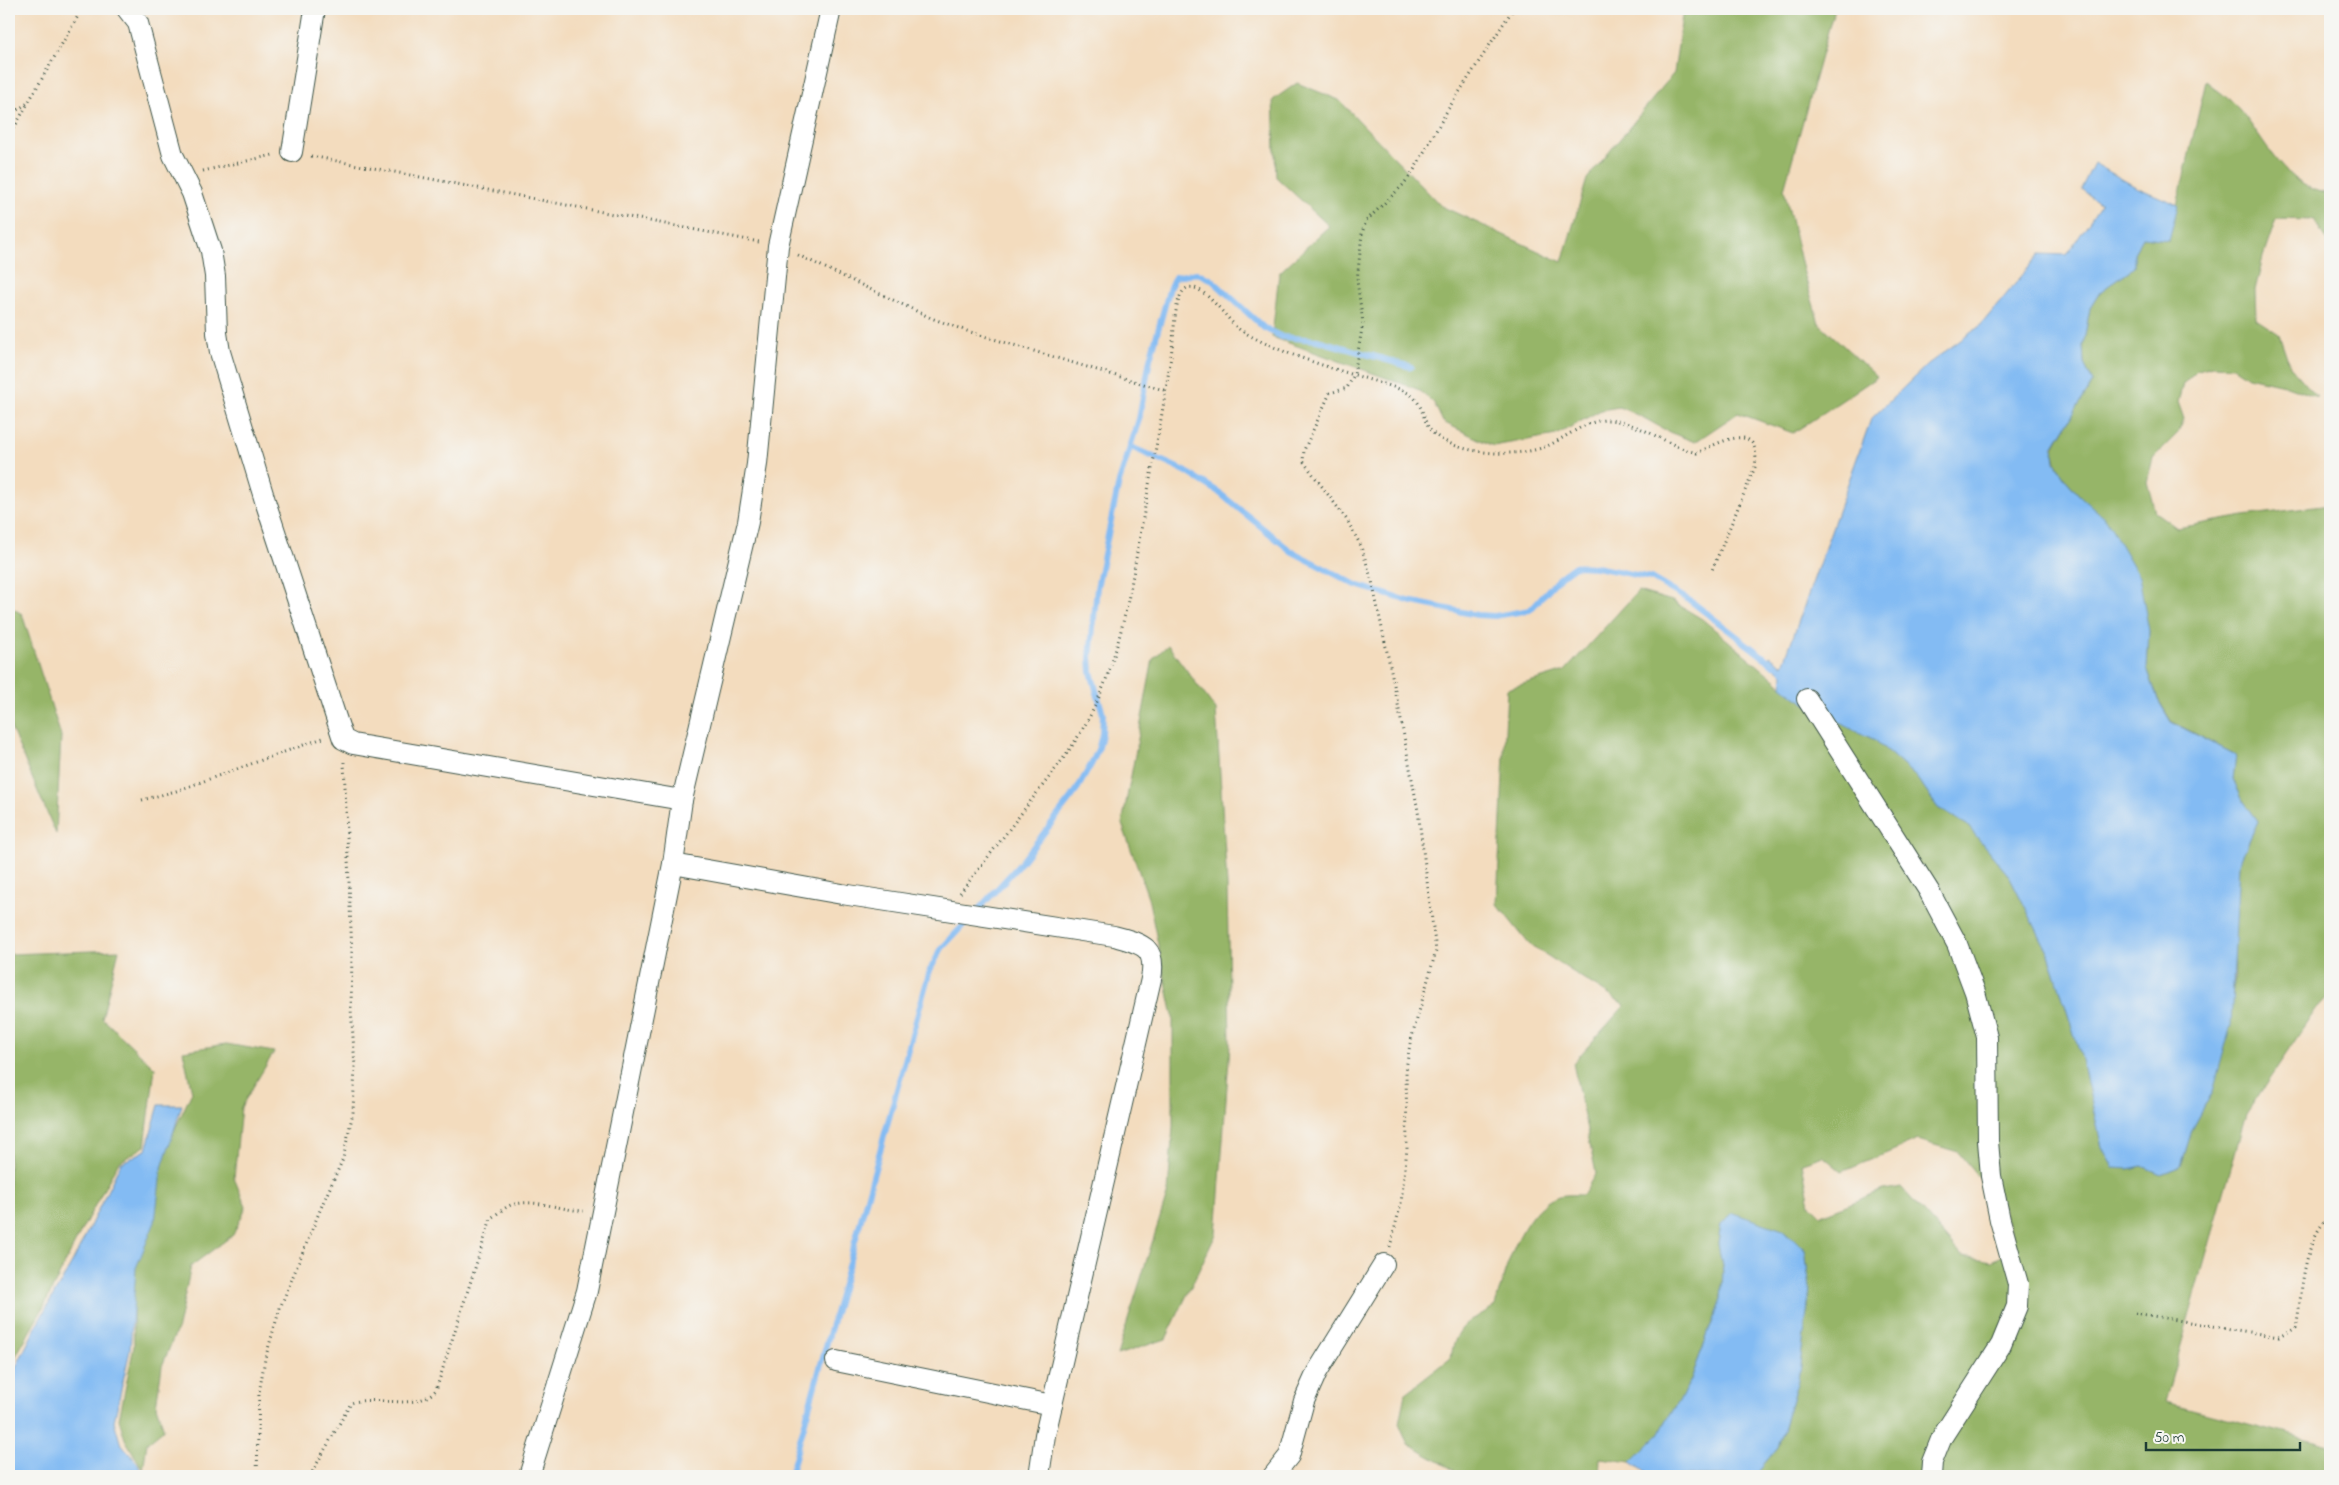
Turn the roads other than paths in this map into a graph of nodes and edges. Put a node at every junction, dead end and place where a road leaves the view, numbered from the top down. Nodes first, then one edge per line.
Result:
1 (315, 9) edge
2 (831, 9) edge
3 (136, 12) edge
4 (292, 152) road end
5 (1807, 699) dead end
6 (682, 800) junction
7 (673, 864) junction
8 (1384, 1264) road end
9 (836, 1361) dead end
10 (1052, 1404) junction
11 (529, 1476) edge
12 (1039, 1476) edge
13 (1273, 1476) edge
14 (1931, 1476) edge

1 - 4 street
2 - 6 street
3 - 6 street
5 - 14 street
6 - 7 street
7 - 10 street
7 - 11 street
8 - 13 street
9 - 10 street
10 - 12 street

